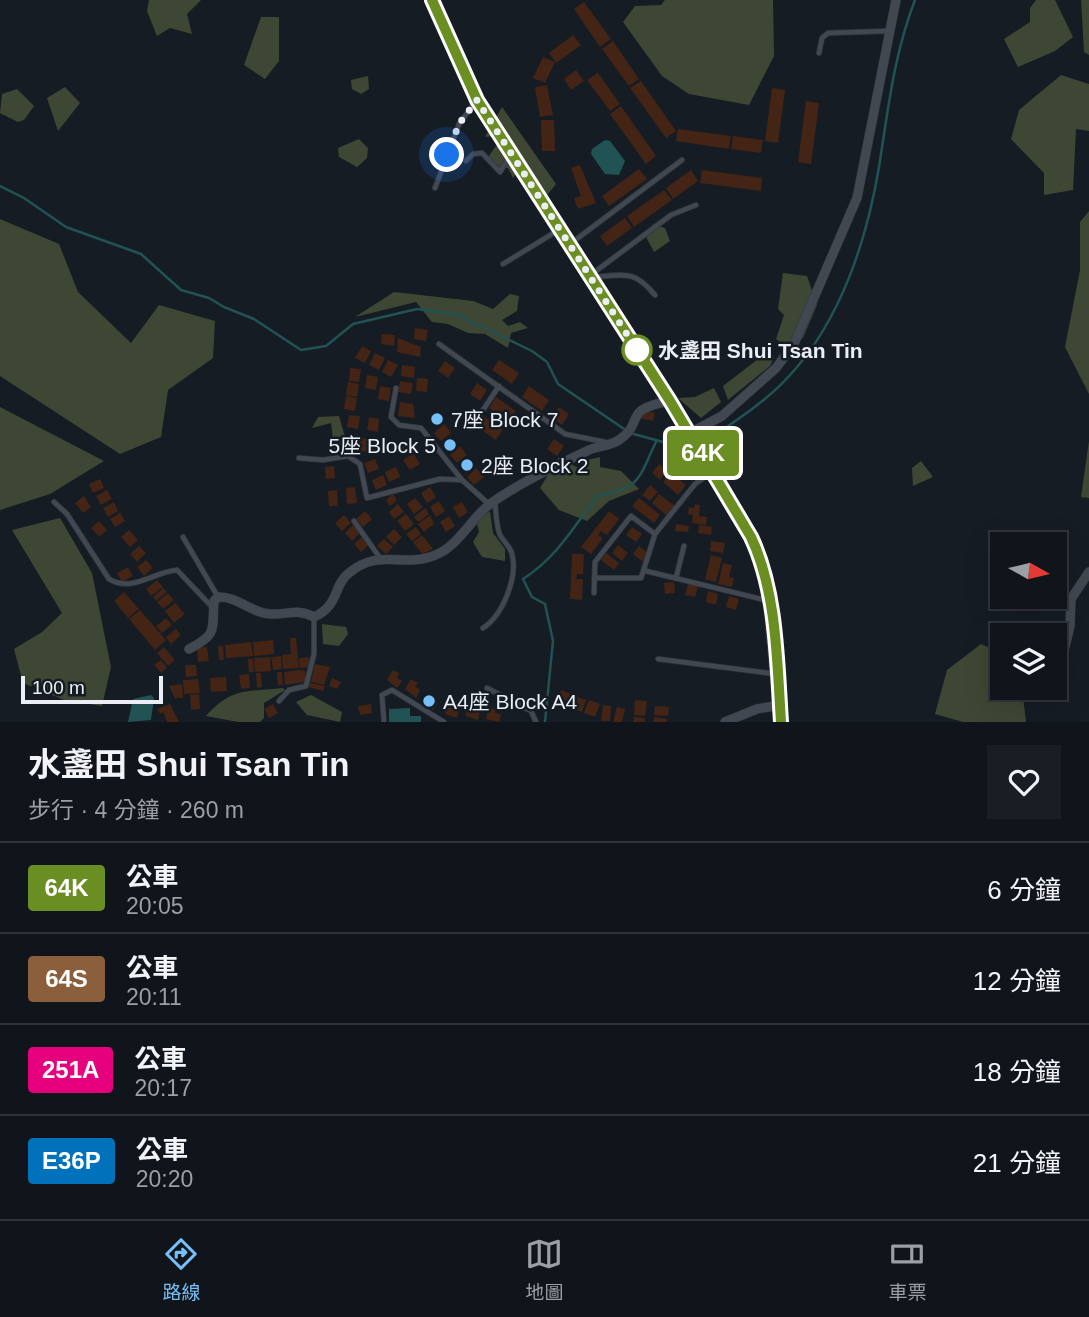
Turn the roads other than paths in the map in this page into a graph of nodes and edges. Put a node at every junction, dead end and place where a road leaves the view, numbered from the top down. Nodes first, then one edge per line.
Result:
1 (432, 0) edge
2 (896, 0) edge
3 (888, 30) junction
4 (819, 53) dead end
5 (477, 100) junction
6 (510, 154) junction
7 (682, 160) dead end
8 (466, 161) dead end
9 (435, 188) dead end
10 (696, 205) dead end
11 (558, 230) junction
12 (578, 238) dead end
13 (503, 264) dead end
14 (589, 277) junction
15 (655, 295) dead end
16 (439, 344) dead end
17 (499, 386) junction
18 (396, 388) dead end
19 (670, 401) junction
20 (471, 428) dead end
21 (691, 434) junction
22 (613, 444) junction
23 (299, 458) dead end
24 (711, 466) junction
25 (462, 480) junction
26 (54, 502) dead end
27 (492, 503) junction
28 (354, 521) dead end
29 (655, 534) junction
30 (183, 537) dead end
31 (684, 546) dead end
32 (380, 558) junction
33 (646, 571) junction
34 (1089, 572) edge
35 (594, 578) junction
36 (676, 578) junction
37 (594, 593) dead end
38 (218, 597) junction
39 (770, 601) junction
40 (213, 608) junction
41 (314, 617) junction
42 (483, 628) dead end
43 (1067, 638) edge
44 (189, 649) dead end
45 (658, 659) dead end
46 (777, 674) junction
47 (487, 688) dead end
48 (279, 701) dead end
49 (780, 705) junction
50 (729, 721) edge
51 (384, 722) edge
52 (445, 722) edge
53 (536, 722) edge
54 (781, 722) edge

1 - 5 main road
2 - 3 street
3 - 4 lane
3 - 21 street
5 - 6 main road
5 - 9 lane
6 - 8 lane
6 - 11 main road
7 - 12 lane
10 - 14 lane
11 - 13 lane
11 - 14 main road
14 - 15 lane
14 - 19 main road
16 - 17 lane
17 - 20 lane
17 - 22 lane
18 - 25 lane
19 - 21 main road
19 - 22 street
21 - 24 main road
22 - 27 street
23 - 25 lane
24 - 29 lane
24 - 39 main road
25 - 27 lane
26 - 40 lane
27 - 32 street
27 - 42 lane
28 - 32 lane
29 - 33 lane
29 - 35 lane
30 - 38 lane
31 - 36 lane
32 - 41 street
33 - 35 lane
33 - 36 lane
34 - 43 street
35 - 37 lane
36 - 39 lane
38 - 40 street
38 - 41 street
39 - 46 main road
40 - 44 street
41 - 48 lane
45 - 46 lane
46 - 49 main road
47 - 53 lane
49 - 50 street
49 - 54 main road
51 - 52 lane

